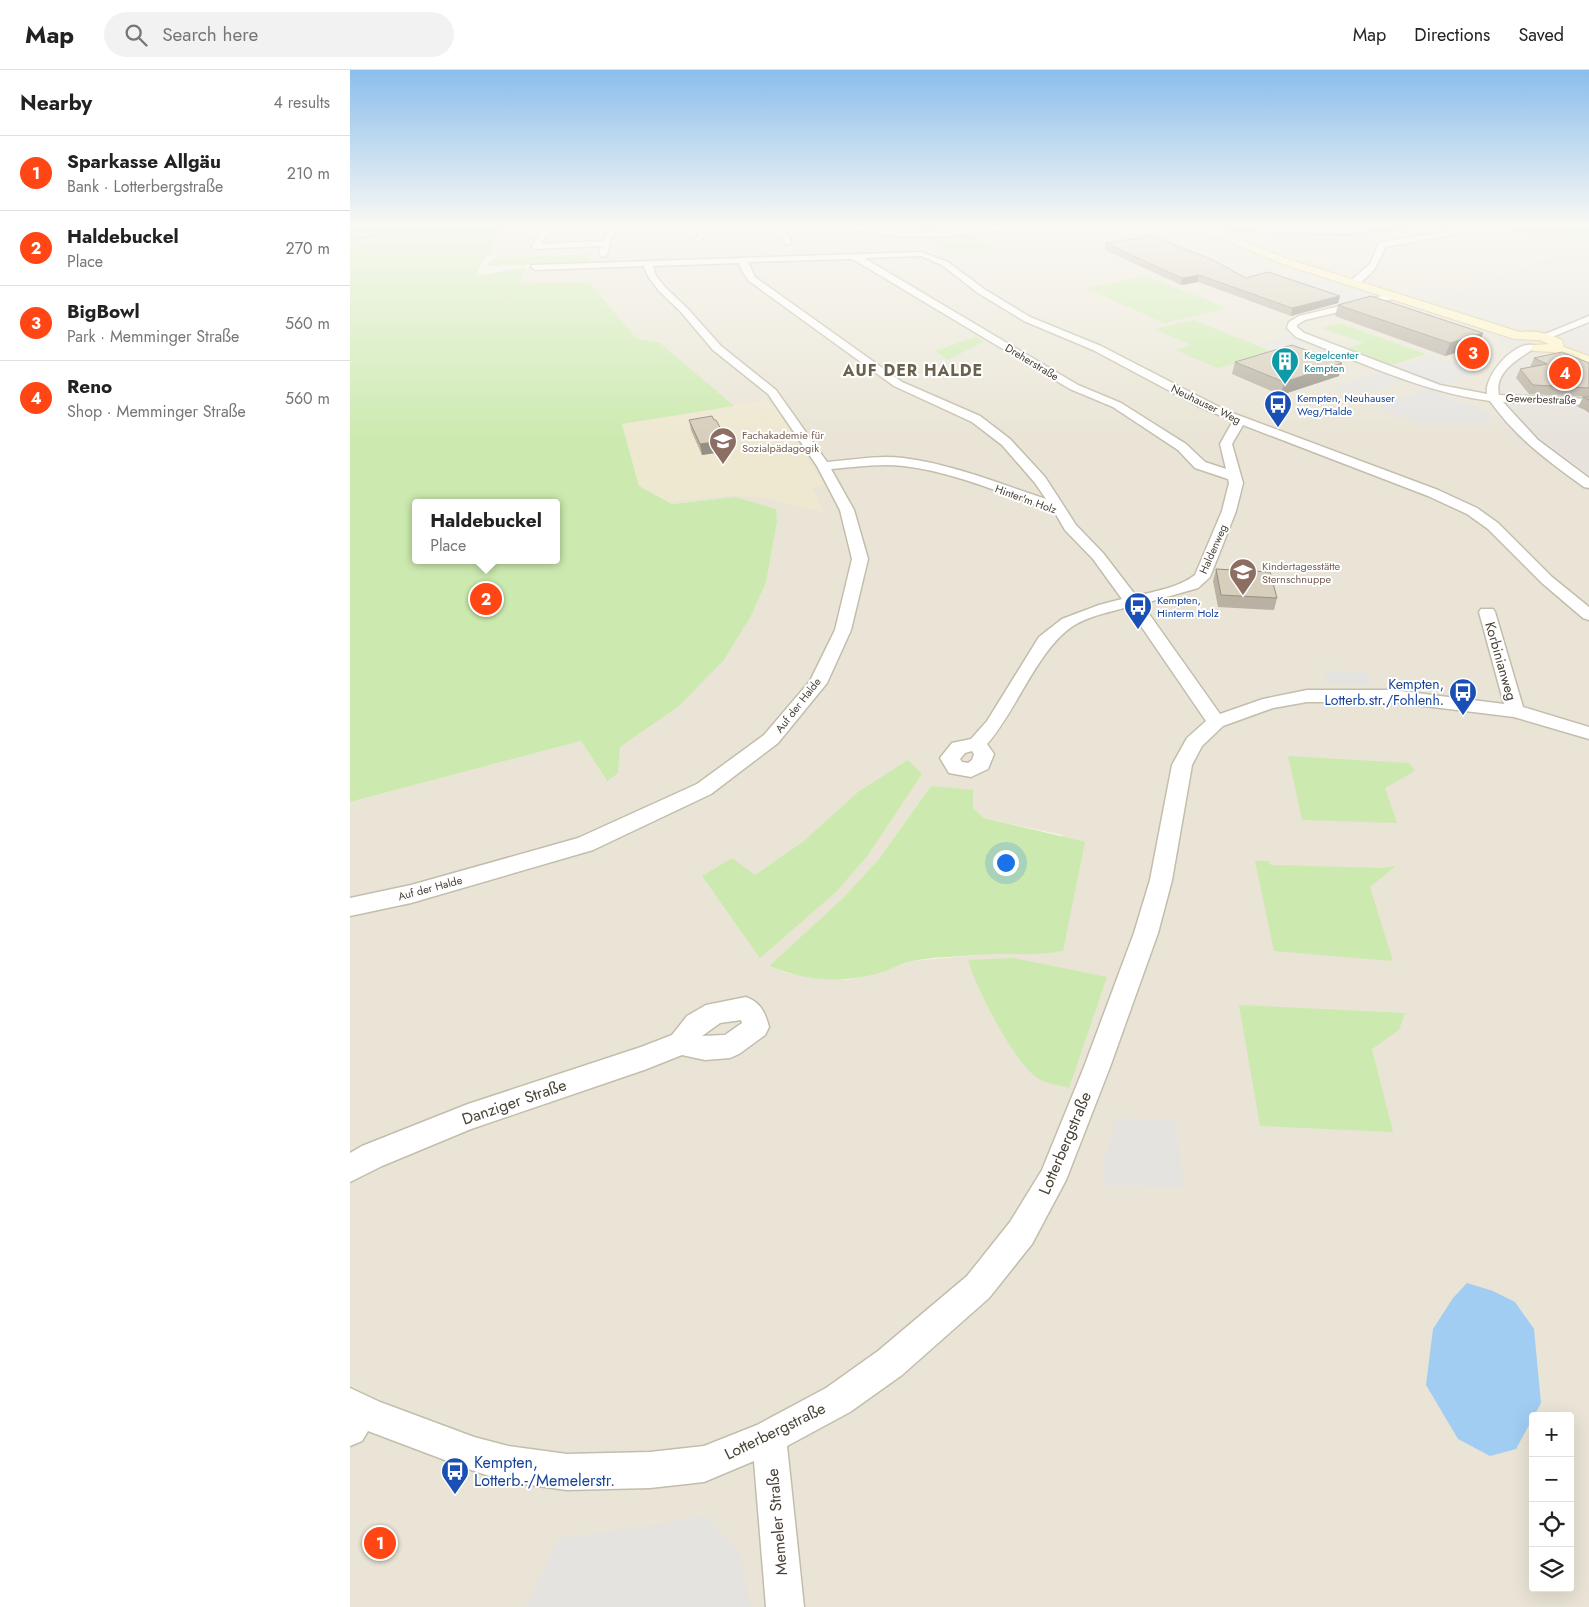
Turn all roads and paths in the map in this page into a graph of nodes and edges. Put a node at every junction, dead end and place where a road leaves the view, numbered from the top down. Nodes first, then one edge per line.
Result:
1 (668, 296) edge
2 (777, 296) edge
3 (921, 296) edge
4 (989, 296) edge
5 (1394, 296) joint
6 (1589, 318) edge
7 (1519, 336) junction
8 (1543, 337) junction
9 (1528, 347) junction
10 (1554, 348) junction
11 (1589, 361) edge
12 (1494, 398) junction
13 (1589, 402) edge
14 (1239, 421) junction
15 (1272, 432) junction
16 (1228, 440) junction
17 (823, 466) junction
18 (1233, 476) junction
19 (1589, 484) edge
20 (1059, 508) junction
21 (1132, 602) junction
22 (1487, 612) dead end
23 (1589, 615) edge
24 (1515, 711) junction
25 (1216, 722) junction
26 (1589, 734) edge
27 (977, 744) dead end
28 (350, 907) edge
29 (681, 1043) dead end
30 (350, 1168) edge
31 (354, 1415) edge
32 (769, 1437) junction
33 (785, 1607) edge

1 - 17 street, Auf der Halde
2 - 20 street
3 - 18 street, Dreherstraße
4 - 14 street, Neuhauser Weg
5 - 7 main road
5 - 12 street, Gewerbestraße
6 - 8 street
7 - 8 main road
7 - 9 main road
8 - 10 main road
9 - 10 main road
9 - 12 street
10 - 11 main road
12 - 13 street, Gewerbestraße
12 - 19 street
14 - 15 street, Neuhauser Weg
14 - 16 street
15 - 16 street
15 - 23 street, Neuhauser Weg
16 - 18 street, Haldenweg
17 - 20 street, Hinter'm Holz
17 - 28 street, Auf der Halde
18 - 21 street, Haldenweg
20 - 21 street, Hinter'm Holz
21 - 25 street, Hinter'm Holz
21 - 27 street, Haldenweg
22 - 24 street, Korbinianweg
24 - 25 street, Lotterbergstraße
24 - 26 street, Lotterbergstraße
25 - 32 street, Lotterbergstraße
29 - 30 street, Danziger Straße
31 - 32 street, Lotterbergstraße
32 - 33 street, Memeler Straße

